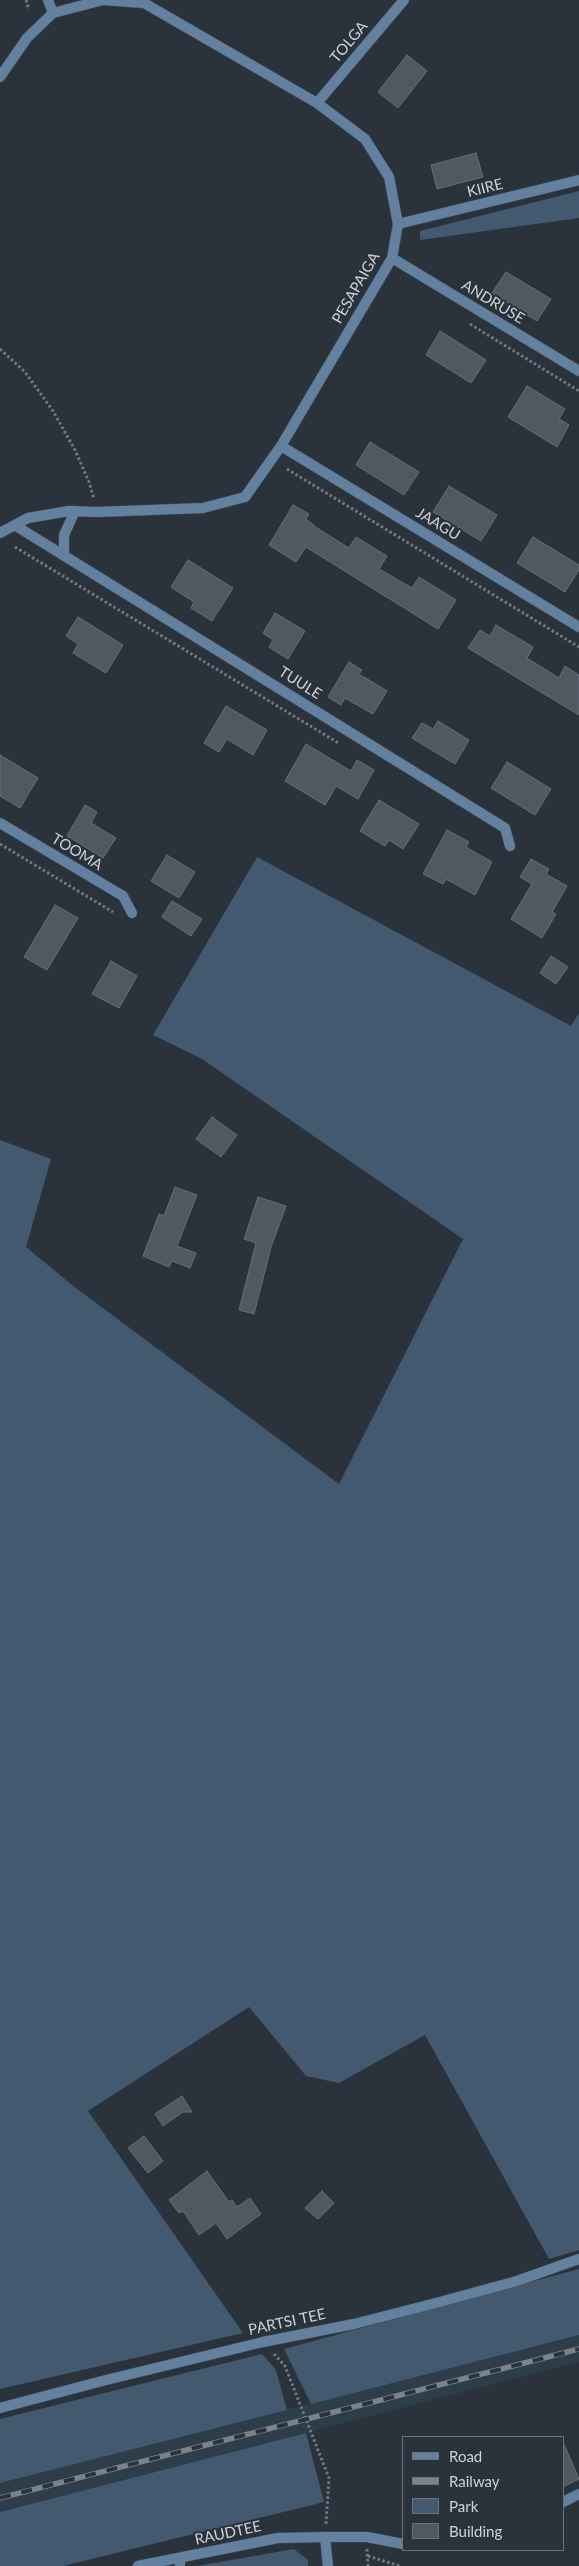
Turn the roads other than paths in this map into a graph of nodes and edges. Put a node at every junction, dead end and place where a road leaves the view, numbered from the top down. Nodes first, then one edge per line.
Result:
1 (48, 0) edge
2 (404, 0) edge
3 (53, 13) junction
4 (0, 77) edge
5 (317, 103) junction
6 (579, 180) edge
7 (398, 224) junction
8 (392, 258) junction
9 (579, 371) edge
10 (280, 446) junction
11 (75, 511) junction
12 (16, 526) junction
13 (0, 533) edge
14 (64, 555) junction
15 (579, 627) edge
16 (0, 823) edge
17 (510, 846) dead end
18 (132, 913) dead end
19 (579, 2259) edge
20 (0, 2408) edge
21 (579, 2494) edge
22 (564, 2502) edge
23 (325, 2536) junction
24 (402, 2544) edge
25 (180, 2562) edge
26 (138, 2566) edge
27 (328, 2566) edge

1 - 3 street
2 - 5 street, TOLGA
3 - 4 street, PESAPAIGA
3 - 5 street, PESAPAIGA
5 - 7 street, PESAPAIGA
6 - 7 street, KIIRE
7 - 8 street, PESAPAIGA
8 - 9 street, ANDRUSE
8 - 10 street, PESAPAIGA
10 - 11 street, PESAPAIGA
10 - 15 street, JAAGU
11 - 12 street, PESAPAIGA
11 - 14 street
12 - 13 street, PESAPAIGA
12 - 14 street, TUULE
14 - 17 street, TUULE
16 - 18 street, TOOMA
19 - 20 street, PARTSI TEE
21 - 22 street
23 - 24 street, RAUDTEE
23 - 25 street, RAUDTEE
23 - 27 street
25 - 26 street, RAUDTEE

